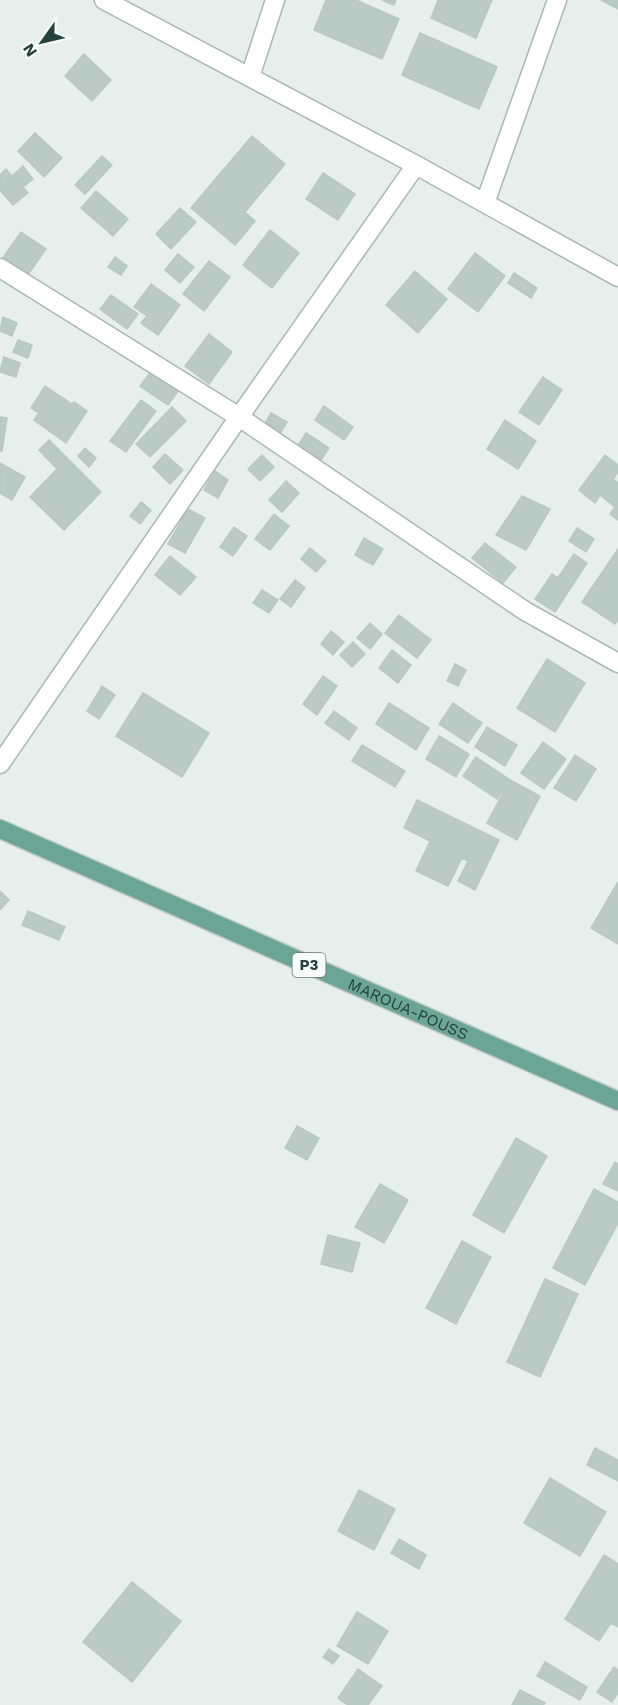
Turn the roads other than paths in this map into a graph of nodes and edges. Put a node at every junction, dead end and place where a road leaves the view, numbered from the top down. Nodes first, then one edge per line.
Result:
1 (104, 0) edge
2 (275, 0) edge
3 (557, 0) edge
4 (250, 77) junction
5 (416, 165) junction
6 (485, 203) junction
7 (0, 268) edge
8 (618, 277) edge
9 (238, 417) junction
10 (618, 663) edge
11 (0, 764) edge
12 (0, 830) edge
13 (618, 1101) edge

1 - 4 street
2 - 4 street
3 - 6 street
4 - 5 street
5 - 6 street
5 - 9 street
6 - 8 street
7 - 9 street
9 - 10 street
9 - 11 street
12 - 13 main road, MAROUA-POUSS / P3

